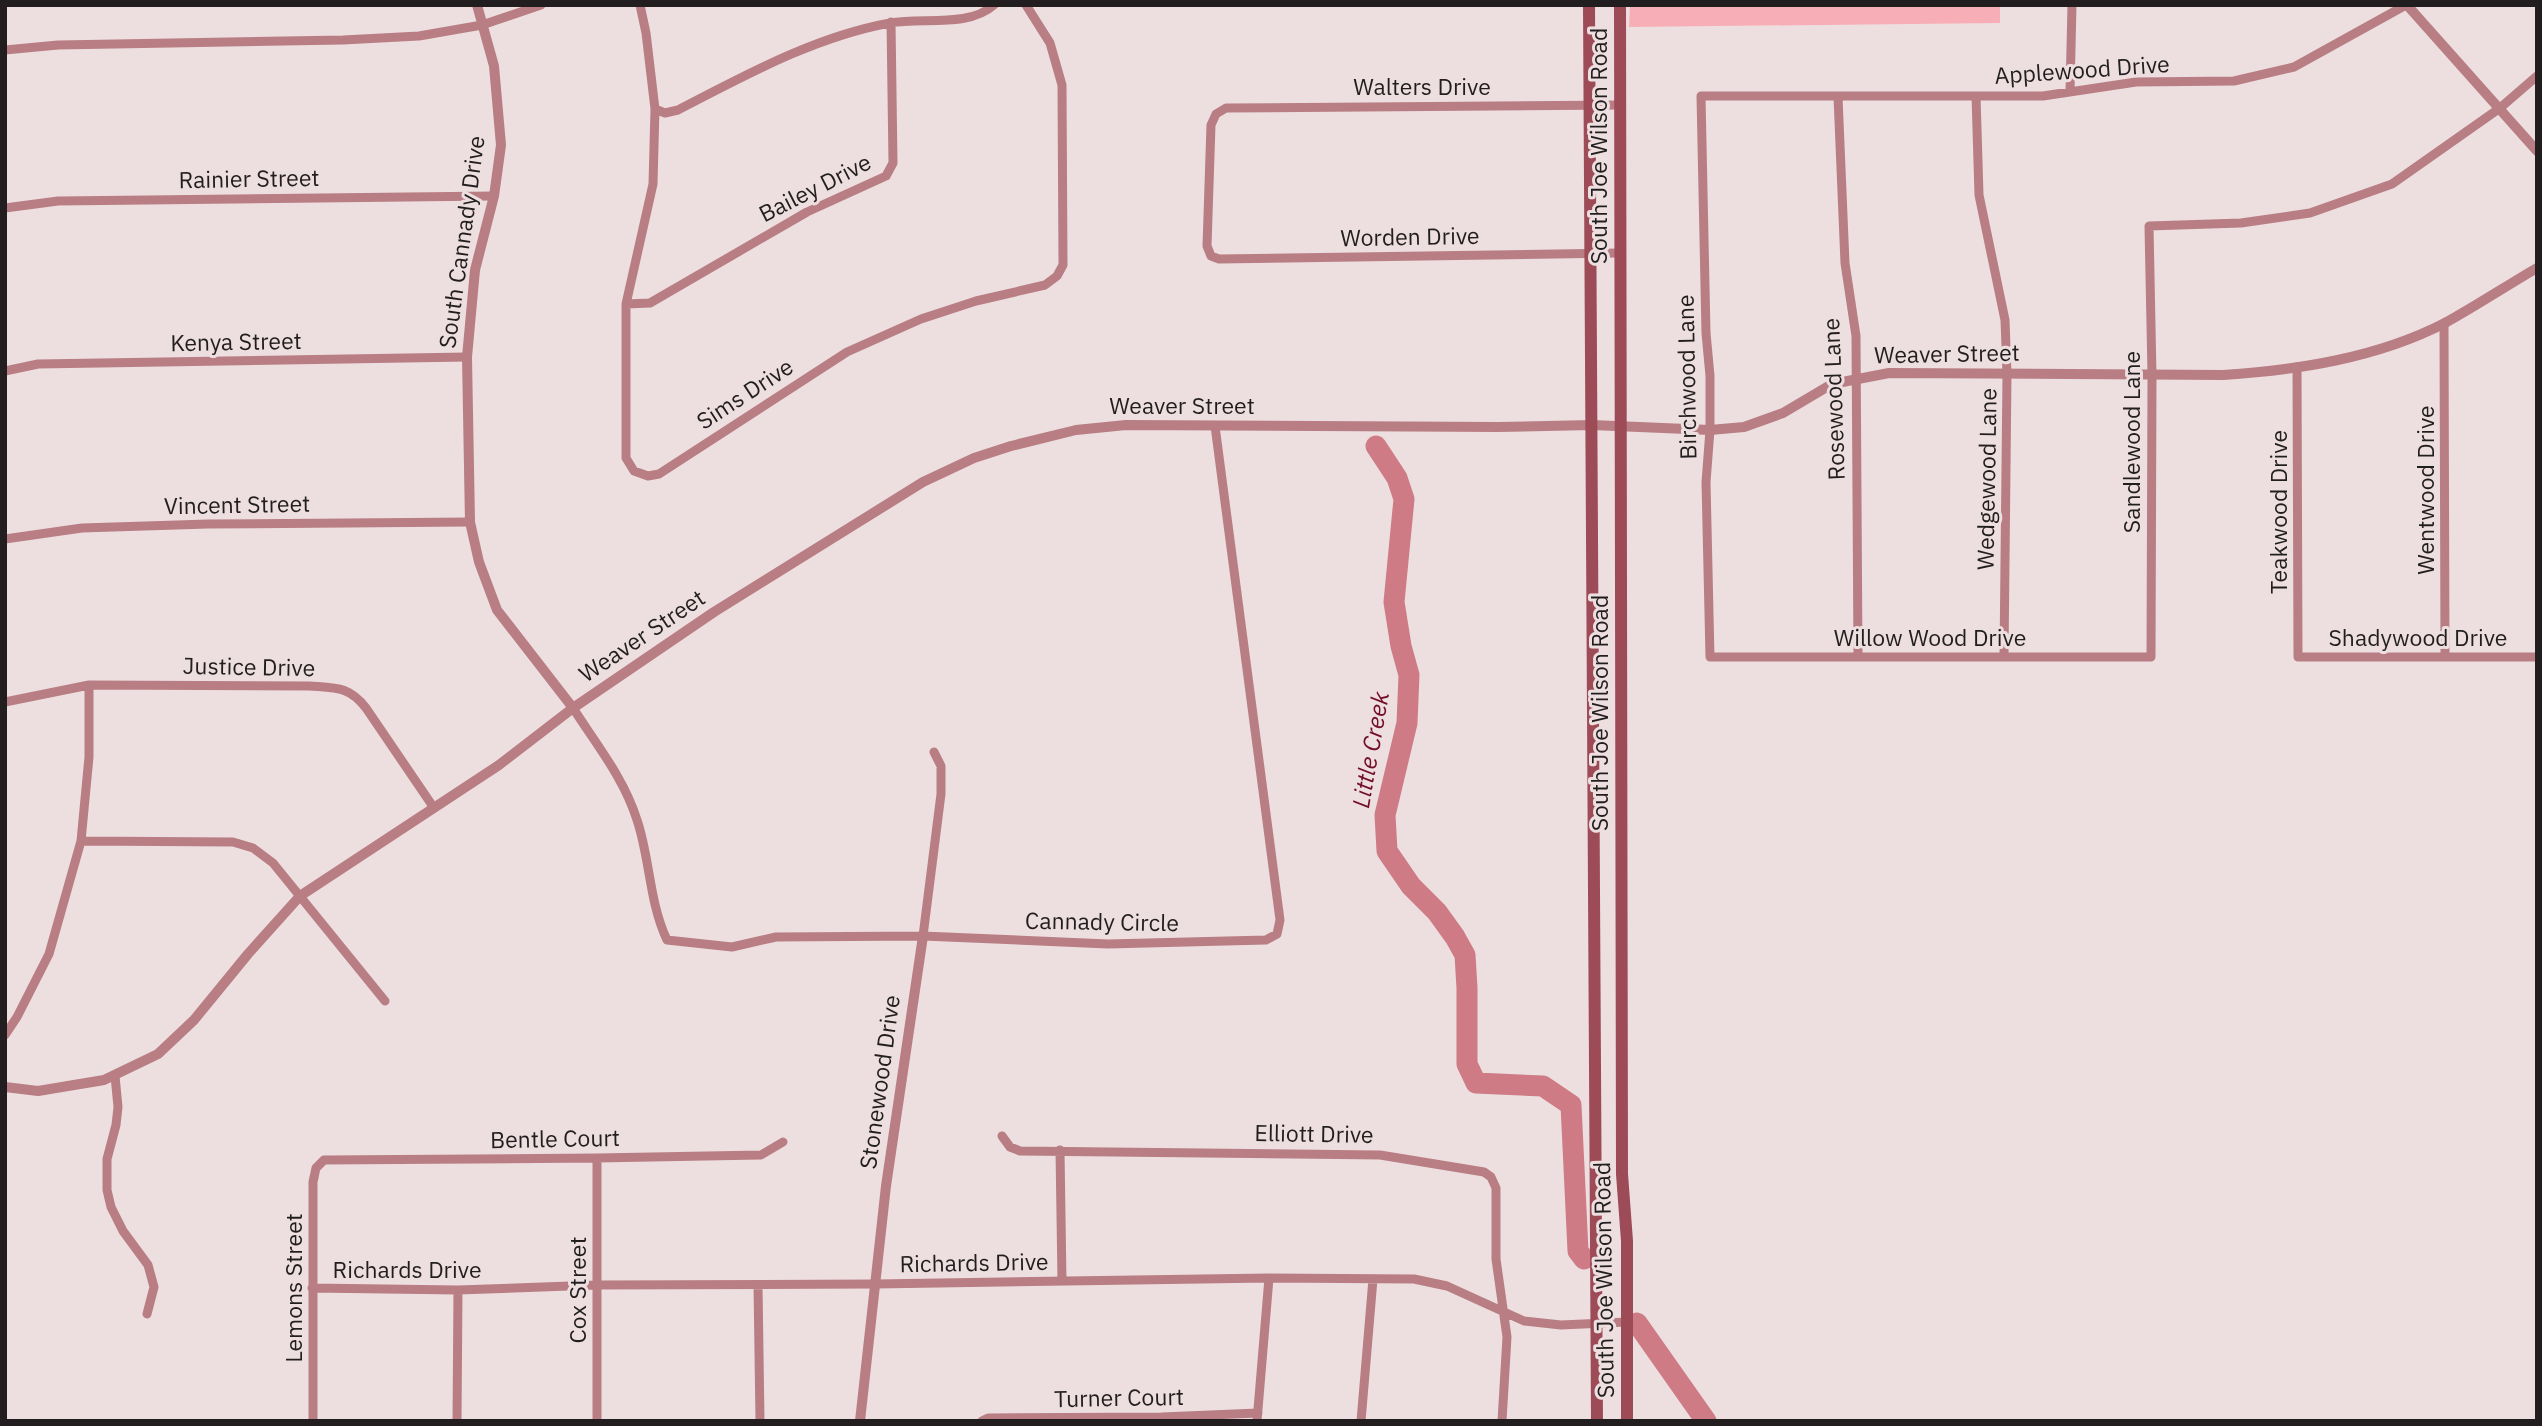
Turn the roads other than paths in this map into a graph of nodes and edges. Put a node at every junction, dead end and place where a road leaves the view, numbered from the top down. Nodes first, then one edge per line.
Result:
1 (477, 5) edge
2 (541, 5) edge
3 (639, 5) edge
4 (994, 5) edge
5 (1026, 5) edge
6 (1589, 5) edge
7 (1620, 5) edge
8 (2072, 5) edge
9 (2407, 5) edge
10 (891, 22) junction
11 (482, 25) junction
12 (5, 50) edge
13 (2537, 76) edge
14 (2070, 91) junction
15 (1701, 96) joint
16 (1976, 96) junction
17 (1838, 97) junction
18 (1590, 105) junction
19 (1620, 105) junction
20 (2500, 108) junction
21 (655, 109) junction
22 (2537, 151) edge
23 (494, 196) junction
24 (5, 208) edge
25 (1207, 246) joint
26 (1591, 253) junction
27 (1619, 253) junction
28 (2537, 268) edge
29 (626, 304) junction
30 (2444, 323) junction
31 (467, 358) junction
32 (2297, 368) junction
33 (5, 370) edge
34 (2007, 374) junction
35 (2152, 374) junction
36 (1856, 378) junction
37 (1592, 425) junction
38 (1215, 426) junction
39 (1620, 426) junction
40 (1710, 430) junction
41 (470, 522) junction
42 (5, 538) edge
43 (2004, 656) junction
44 (1710, 657) joint
45 (1858, 657) junction
46 (2151, 657) joint
47 (2298, 657) joint
48 (2445, 657) junction
49 (2537, 657) edge
50 (89, 685) junction
51 (5, 702) edge
52 (573, 708) junction
53 (934, 752) dead end
54 (434, 808) junction
55 (81, 841) junction
56 (300, 896) junction
57 (923, 936) junction
58 (385, 1001) dead end
59 (5, 1035) edge
60 (115, 1076) junction
61 (5, 1087) edge
62 (1002, 1136) dead end
63 (783, 1142) dead end
64 (1060, 1150) junction
65 (597, 1158) junction
66 (324, 1160) joint
67 (1269, 1278) junction
68 (1373, 1279) junction
69 (1062, 1281) junction
70 (758, 1284) junction
71 (876, 1284) junction
72 (597, 1285) junction
73 (313, 1289) junction
74 (458, 1290) junction
75 (1504, 1312) junction
76 (146, 1314) dead end
77 (1597, 1322) junction
78 (1627, 1322) junction
79 (1257, 1417) edge
80 (313, 1421) edge
81 (457, 1421) edge
82 (597, 1421) edge
83 (760, 1421) edge
84 (860, 1421) edge
85 (982, 1421) edge
86 (1361, 1421) edge
87 (1502, 1421) edge
88 (1597, 1421) edge
89 (1627, 1421) edge

1 - 11 street, South Cannady Drive
2 - 11 street
3 - 21 street, Sims Drive
4 - 10 street
5 - 29 street, Sims Drive
6 - 18 main road, South Joe Wilson Road
7 - 19 main road, South Joe Wilson Road
8 - 14 street
9 - 14 street, Applewood Drive
9 - 20 street
10 - 21 street
10 - 29 street, Bailey Drive
11 - 12 street
11 - 23 street, South Cannady Drive
13 - 20 street
14 - 16 street, Applewood Drive
15 - 17 street, Applewood Drive
15 - 40 street, Birchwood Lane
16 - 17 street, Applewood Drive
16 - 34 street, Wedgewood Lane
17 - 36 street, Rosewood Lane
18 - 19 street, Walters Drive
18 - 25 street, Walters Drive
18 - 26 main road, South Joe Wilson Road
19 - 27 main road, South Joe Wilson Road
20 - 22 street
20 - 35 street, Sandlewood Lane
21 - 29 street, Sims Drive
23 - 24 street, Rainier Street
23 - 31 street, South Cannady Drive
25 - 26 street, Worden Drive
26 - 27 street, Worden Drive
26 - 37 main road, South Joe Wilson Road
27 - 39 main road, South Joe Wilson Road
28 - 30 street, Weaver Street
30 - 32 street, Weaver Street
30 - 48 street, Wentwood Drive
31 - 33 street, Kenya Street
31 - 41 street, South Cannady Drive
32 - 35 street, Weaver Street
32 - 47 street, Teakwood Drive
34 - 35 street, Weaver Street
34 - 36 street, Weaver Street
34 - 43 street, Wedgewood Lane
35 - 46 street, Sandlewood Lane
36 - 40 street, Weaver Street
36 - 45 street, Rosewood Lane
37 - 38 street, Weaver Street
37 - 39 street, Weaver Street
37 - 77 main road, South Joe Wilson Road
38 - 52 street, Weaver Street
38 - 57 street, Cannady Circle
39 - 40 street, Weaver Street
39 - 78 main road, South Joe Wilson Road
40 - 44 street, Birchwood Lane
41 - 42 street, Vincent Street
41 - 52 street, South Cannady Drive
43 - 45 street, Willow Wood Drive
43 - 46 street, Willow Wood Drive
44 - 45 street, Willow Wood Drive
47 - 48 street, Shadywood Drive
48 - 49 street, Shadywood Drive
50 - 51 street, Justice Drive
50 - 54 street, Justice Drive
50 - 55 street
52 - 54 street, Weaver Street
52 - 57 street, Cannady Circle
53 - 57 street, Stonewood Drive
54 - 56 street, Weaver Street
55 - 56 street
55 - 59 street
56 - 58 street
56 - 60 street, Weaver Street
57 - 71 street, Stonewood Drive
60 - 61 street, Weaver Street
60 - 76 street
62 - 64 street, Elliott Drive
63 - 65 street, Bentle Court
64 - 69 street
64 - 75 street, Elliott Drive
65 - 66 street, Bentle Court
65 - 72 street, Cox Street
66 - 73 street, Lemons Street
67 - 68 street, Richards Drive
67 - 69 street, Richards Drive
67 - 79 street
68 - 75 street, Richards Drive
68 - 86 street
69 - 71 street, Richards Drive
70 - 71 street, Richards Drive
70 - 72 street, Richards Drive
70 - 83 street
71 - 84 street, Stonewood Drive
72 - 74 street, Richards Drive
72 - 82 street, Cox Street
73 - 74 street, Richards Drive
73 - 80 street, Lemons Street
74 - 81 street
75 - 77 street, Richards Drive
75 - 87 street, Elliott Drive
77 - 78 street, Richards Drive
77 - 88 main road, South Joe Wilson Road
78 - 89 main road, South Joe Wilson Road
79 - 85 street, Turner Court

